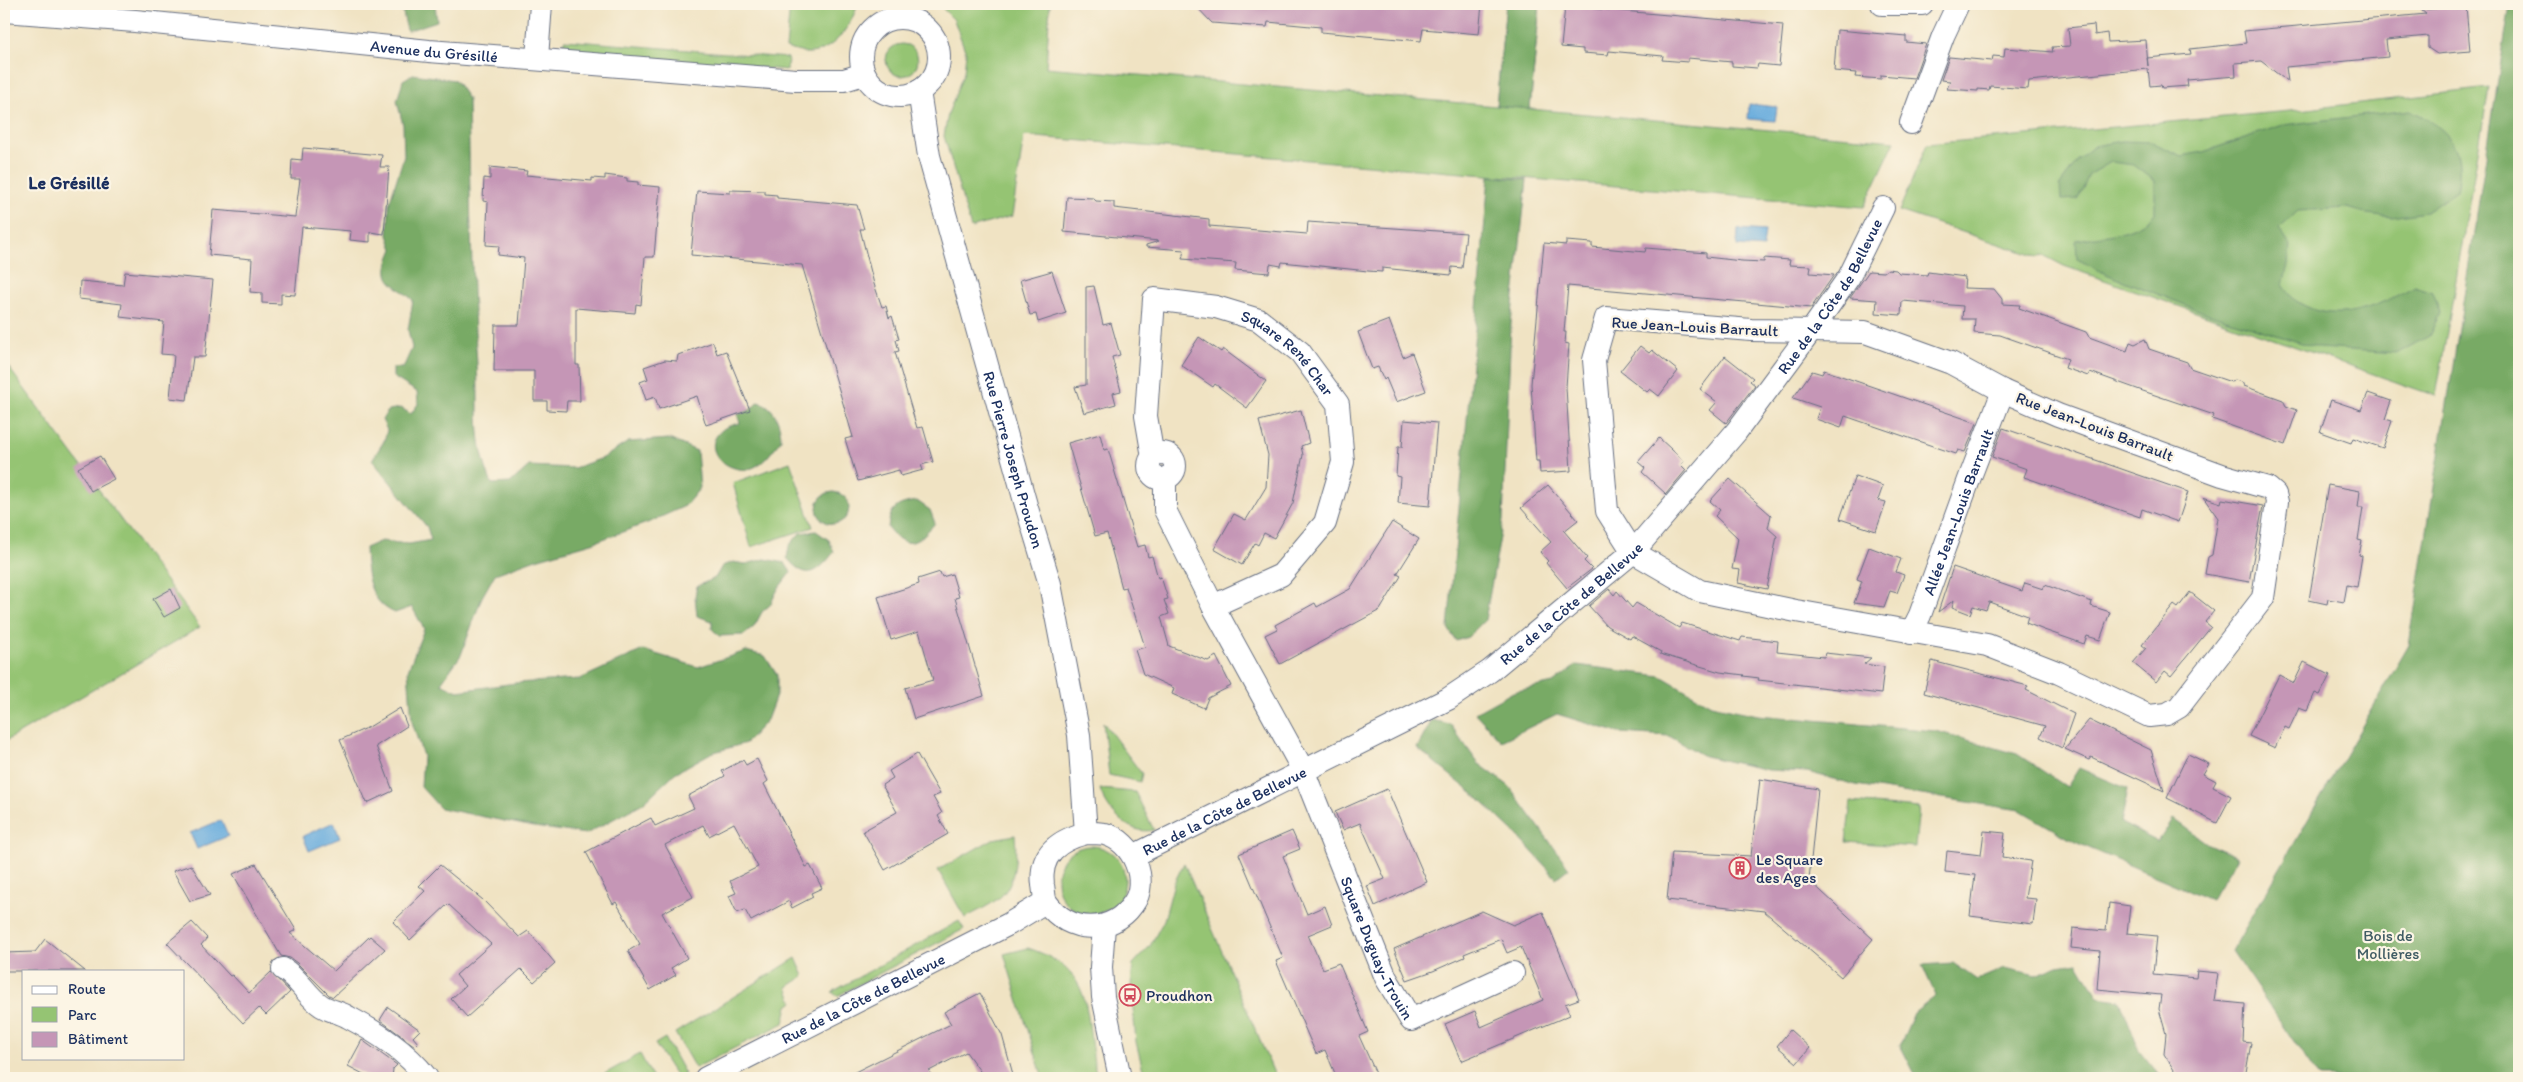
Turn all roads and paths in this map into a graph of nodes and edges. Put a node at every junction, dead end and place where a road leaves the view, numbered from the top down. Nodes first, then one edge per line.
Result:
1 (541, 4) edge
2 (1882, 4) edge
3 (1922, 4) edge
4 (1958, 4) edge
5 (4, 11) edge
6 (897, 11) edge
7 (537, 58) junction
8 (864, 74) junction
9 (919, 91) junction
10 (1911, 123) dead end
11 (1882, 208) dead end
12 (1811, 331) junction
13 (2003, 391) junction
14 (1633, 552) junction
15 (1213, 606) junction
16 (1911, 633) junction
17 (1303, 770) junction
18 (1086, 833) junction
19 (1133, 856) junction
20 (1046, 902) junction
21 (1104, 926) junction
22 (283, 970) dead end
23 (1513, 973) dead end
24 (717, 1076) edge
25 (427, 1078) edge
26 (1120, 1078) edge

1 - 7 street
2 - 3 street
4 - 10 street
5 - 7 street, Avenue du Grésillé
6 - 8 street
6 - 9 street
7 - 8 street, Avenue du Grésillé
8 - 9 street
9 - 18 street, Rue Pierre Joseph Proudon
11 - 12 street, Rue de la Côte de Bellevue
12 - 13 street, Rue Jean-Louis Barrault
12 - 14 street, Rue de la Côte de Bellevue
12 - 14 street, Rue Jean-Louis Barrault
13 - 16 street, Allée Jean-Louis Barrault
13 - 16 street, Rue Jean-Louis Barrault
14 - 16 street, Rue Jean-Louis Barrault
14 - 17 street, Rue de la Côte de Bellevue
15 - 15 street, Square René Char
15 - 17 street, Square René Char
17 - 19 street, Rue de la Côte de Bellevue
17 - 23 street, Square Duguay-Trouin
18 - 19 street
18 - 20 street
19 - 21 street
20 - 21 street
20 - 24 street, Rue de la Côte de Bellevue
21 - 26 street
22 - 25 street

